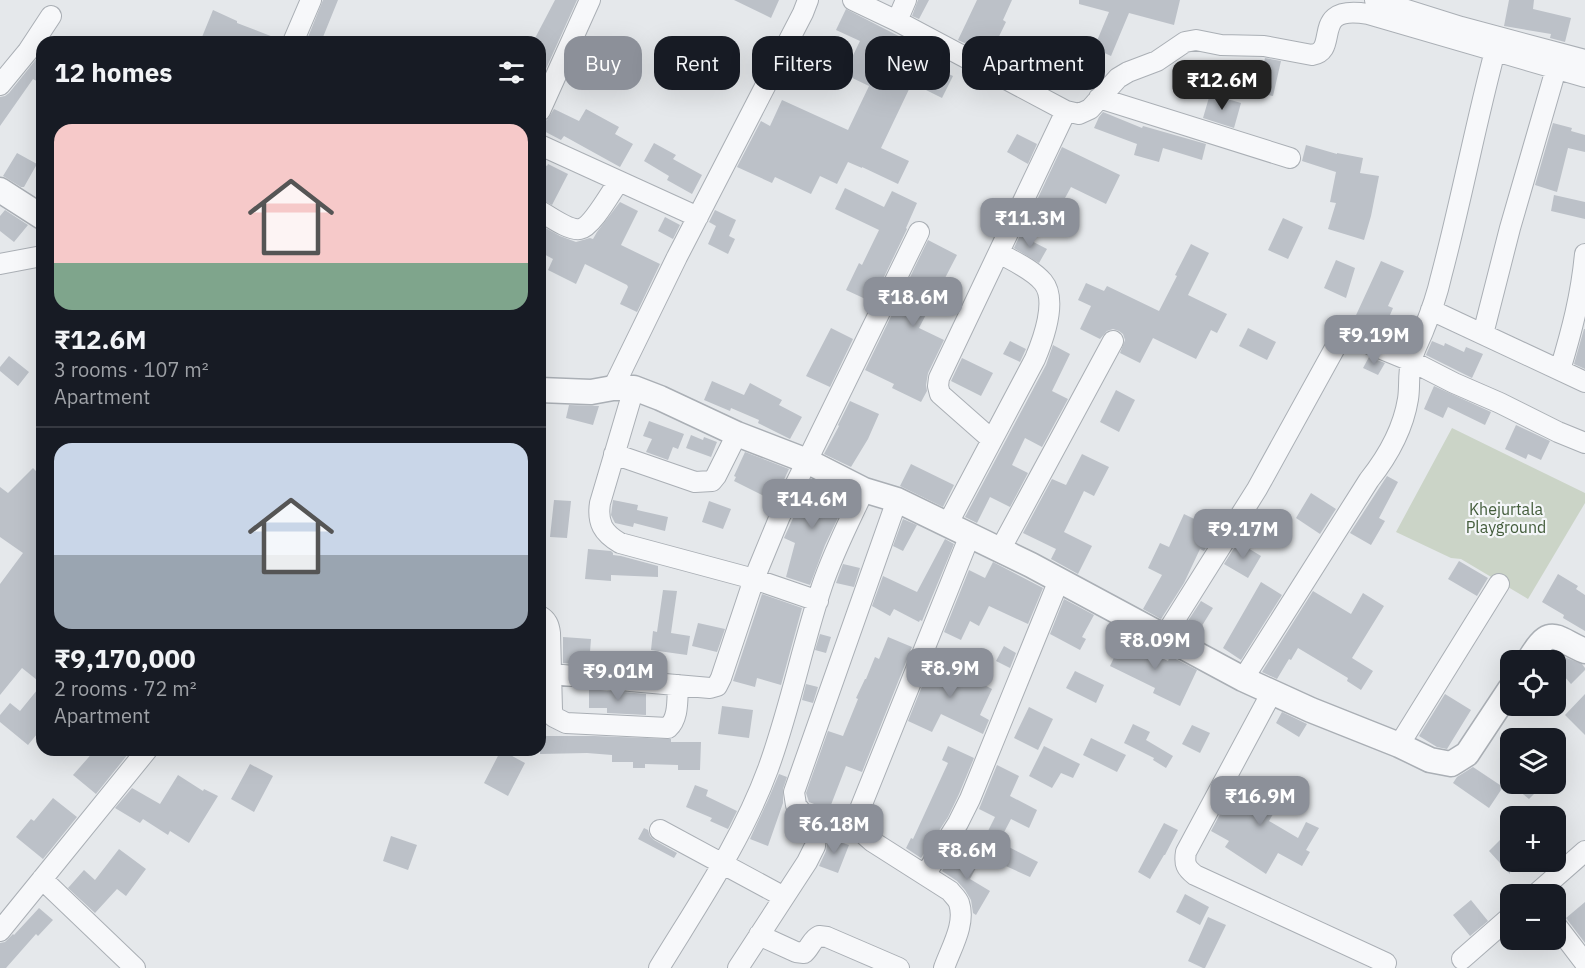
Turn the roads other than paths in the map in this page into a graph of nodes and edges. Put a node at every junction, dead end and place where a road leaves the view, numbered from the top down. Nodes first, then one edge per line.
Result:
1 (311, 0) edge
2 (590, 0) edge
3 (808, 0) edge
4 (854, 0) edge
5 (906, 0) edge
6 (1375, 0) edge
7 (1431, 9) edge
8 (51, 16) dead end
9 (897, 21) junction
10 (38, 36) edge
11 (296, 36) edge
12 (36, 39) edge
13 (1495, 51) junction
14 (1585, 60) edge
15 (1556, 69) junction
16 (1585, 77) edge
17 (0, 85) edge
18 (546, 98) edge
19 (1099, 98) junction
20 (1066, 111) junction
21 (546, 147) edge
22 (1290, 158) dead end
23 (619, 181) junction
24 (0, 190) edge
25 (36, 213) edge
26 (546, 214) edge
27 (698, 217) junction
28 (919, 232) dead end
29 (999, 253) junction
30 (1585, 256) edge
31 (36, 257) edge
32 (0, 264) edge
33 (1431, 310) junction
34 (1483, 334) junction
35 (1113, 341) dead end
36 (1411, 362) junction
37 (1560, 370) junction
38 (1585, 382) edge
39 (624, 388) junction
40 (546, 390) edge
41 (737, 434) junction
42 (992, 439) junction
43 (1585, 443) edge
44 (615, 454) junction
45 (807, 461) junction
46 (864, 490) junction
47 (897, 501) junction
48 (947, 525) junction
49 (969, 536) junction
50 (1000, 550) junction
51 (754, 579) junction
52 (1059, 580) junction
53 (1499, 584) dead end
54 (818, 601) junction
55 (546, 620) edge
56 (1164, 637) junction
57 (1534, 650) edge
58 (1585, 651) edge
59 (551, 674) junction
60 (1243, 679) junction
61 (678, 685) junction
62 (1272, 692) junction
63 (1500, 704) edge
64 (1399, 745) junction
65 (142, 756) edge
66 (660, 830) dead end
67 (1585, 851) edge
68 (722, 864) junction
69 (925, 875) junction
70 (42, 879) junction
71 (1547, 884) edge
72 (784, 897) junction
73 (1500, 926) edge
74 (0, 931) edge
75 (759, 935) junction
76 (1566, 938) edge
77 (1462, 960) dead end
78 (1386, 963) dead end
79 (1585, 963) edge
80 (135, 968) edge
81 (659, 968) edge
82 (738, 968) edge
83 (899, 968) edge
84 (944, 968) edge

1 - 11 street
2 - 18 street
3 - 27 street
4 - 9 street
5 - 9 street
6 - 7 street
7 - 14 street
8 - 10 street
9 - 20 street
12 - 17 street
13 - 15 street
13 - 19 street
13 - 33 street
15 - 16 street
15 - 34 street
19 - 20 street
19 - 22 street
20 - 29 street
21 - 23 street
23 - 26 street
23 - 27 street
24 - 25 street
27 - 39 street
28 - 45 street
29 - 42 street
29 - 42 street
30 - 37 street
31 - 32 street
33 - 34 street
33 - 36 street
34 - 37 street
35 - 50 street
36 - 43 street
36 - 56 street
36 - 60 street
37 - 38 street
39 - 40 street
39 - 41 street
39 - 44 street
41 - 44 street
41 - 45 street
42 - 48 street
44 - 51 street
45 - 46 street
45 - 51 street
46 - 47 street
46 - 54 street
47 - 48 street
47 - 72 street
48 - 49 street
49 - 50 street
49 - 69 street
50 - 52 street
51 - 54 street
51 - 61 street
52 - 56 street
52 - 69 street
53 - 64 street
54 - 68 street
55 - 59 street
56 - 60 street
57 - 58 street
59 - 61 street
59 - 61 street
60 - 62 street
62 - 64 street
62 - 78 street
63 - 64 street
65 - 70 street
66 - 68 street
67 - 71 street
68 - 72 street
68 - 81 street
69 - 84 street
70 - 74 street
70 - 80 street
72 - 75 street
73 - 77 street
75 - 82 street
75 - 83 street
76 - 79 street

